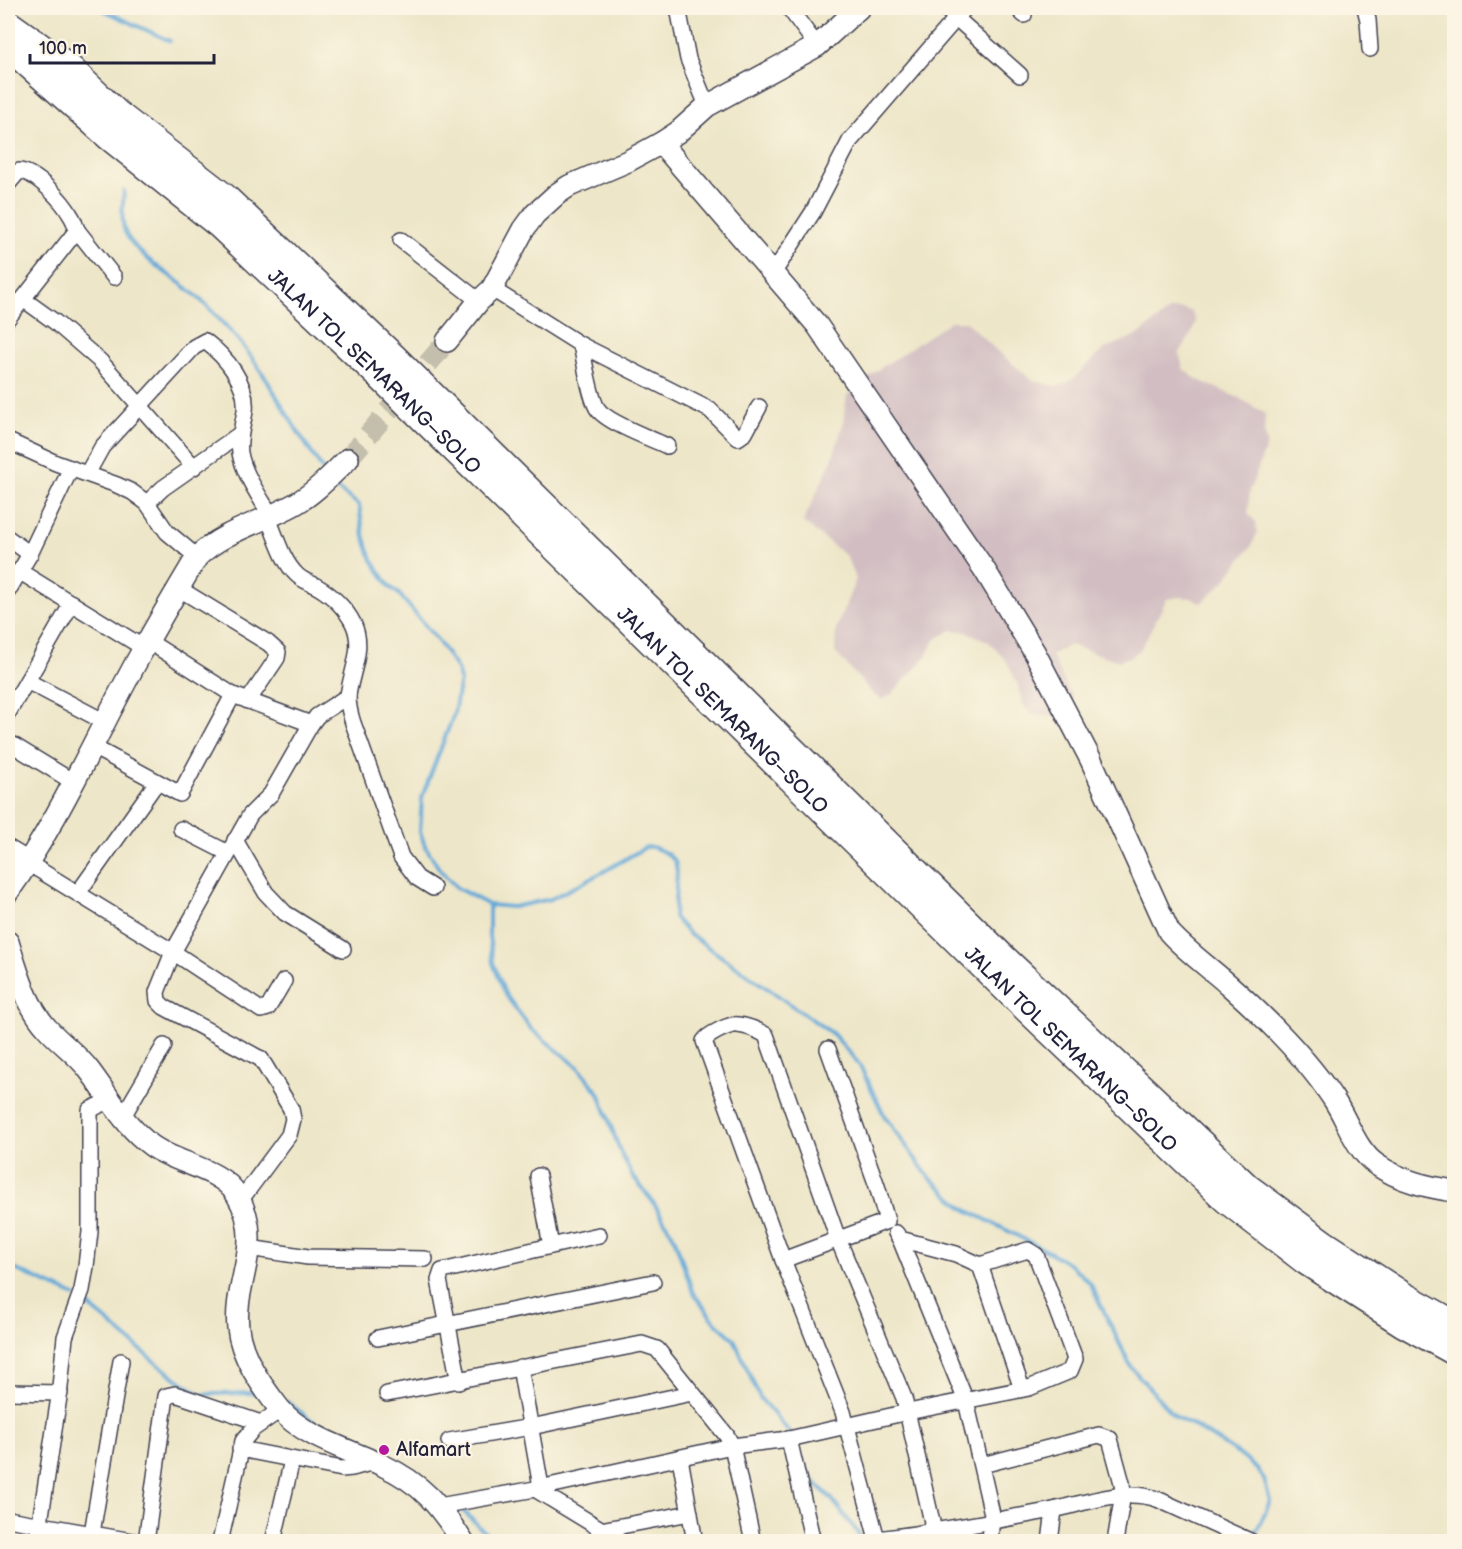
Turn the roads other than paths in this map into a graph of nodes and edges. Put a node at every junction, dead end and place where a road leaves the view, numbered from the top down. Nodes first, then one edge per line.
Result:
1 (678, 8) edge
2 (789, 8) edge
3 (859, 8) edge
4 (1365, 8) edge
5 (955, 11) edge
6 (8, 24) edge
7 (817, 46) junction
8 (8, 48) edge
9 (1370, 49) dead end
10 (1020, 75) dead end
11 (707, 106) junction
12 (661, 143) junction
13 (8, 183) edge
14 (77, 230) junction
15 (401, 240) dead end
16 (774, 272) junction
17 (114, 277) dead end
18 (485, 295) junction
19 (23, 299) junction
20 (8, 318) edge
21 (447, 341) tunnel mouth
22 (581, 345) junction
23 (141, 406) junction
24 (759, 408) dead end
25 (240, 434) junction
26 (8, 441) edge
27 (667, 446) dead end
28 (348, 459) tunnel mouth
29 (194, 467) junction
30 (71, 468) junction
31 (87, 474) junction
32 (147, 503) junction
33 (270, 517) junction
34 (8, 537) edge
35 (30, 554) junction
36 (197, 557) junction
37 (19, 571) junction
38 (178, 588) junction
39 (8, 591) edge
40 (72, 603) junction
41 (146, 645) junction
42 (27, 681) junction
43 (233, 695) junction
44 (348, 696) junction
45 (248, 701) junction
46 (8, 713) edge
47 (105, 722) junction
48 (310, 723) junction
49 (8, 742) edge
50 (93, 747) junction
51 (157, 782) junction
52 (75, 783) junction
53 (182, 829) dead end
54 (232, 847) junction
55 (8, 851) edge
56 (28, 863) junction
57 (433, 888) dead end
58 (8, 892) edge
59 (78, 893) junction
60 (8, 942) edge
61 (343, 949) dead end
62 (173, 952) junction
63 (284, 981) dead end
64 (164, 1046) dead end
65 (828, 1049) dead end
66 (109, 1100) junction
67 (122, 1118) junction
68 (538, 1176) dead end
69 (1455, 1191) edge
70 (240, 1201) junction
71 (886, 1221) junction
72 (599, 1235) dead end
73 (838, 1239) junction
74 (900, 1239) junction
75 (551, 1246) junction
76 (249, 1248) junction
77 (425, 1259) dead end
78 (783, 1260) junction
79 (980, 1265) junction
80 (653, 1282) dead end
81 (1455, 1324) edge
82 (448, 1326) junction
83 (378, 1338) dead end
84 (1455, 1351) edge
85 (121, 1361) dead end
86 (520, 1367) junction
87 (459, 1382) junction
88 (1022, 1389) junction
89 (8, 1392) edge
90 (60, 1393) junction
91 (692, 1393) junction
92 (387, 1395) dead end
93 (271, 1396) junction
94 (966, 1401) junction
95 (908, 1412) junction
96 (261, 1423) junction
97 (847, 1425) junction
98 (531, 1426) junction
99 (789, 1439) junction
100 (449, 1441) dead end
101 (732, 1446) junction
102 (240, 1449) junction
103 (680, 1458) junction
104 (292, 1460) junction
105 (374, 1462) junction
106 (982, 1465) junction
107 (538, 1488) junction
108 (1123, 1494) junction
109 (439, 1506) junction
110 (1054, 1510) junction
111 (690, 1513) junction
112 (8, 1519) edge
113 (993, 1520) junction
114 (40, 1524) junction
115 (600, 1530) junction
116 (92, 1533) junction
117 (930, 1537) edge
118 (1247, 1539) edge
119 (877, 1540) edge
120 (37, 1542) edge
121 (138, 1542) edge
122 (146, 1542) edge
123 (220, 1542) edge
124 (273, 1542) edge
125 (463, 1542) edge
126 (622, 1542) edge
127 (695, 1542) edge
128 (753, 1542) edge
129 (813, 1542) edge
130 (990, 1542) edge
131 (1050, 1542) edge
132 (1115, 1542) edge

1 - 11 street
2 - 7 street
3 - 7 street
4 - 9 street
5 - 10 street
5 - 16 street
6 - 81 highway, JALAN TOL SEMARANG–SOLO
7 - 11 street
8 - 84 highway, JALAN TOL SEMARANG–SOLO
11 - 12 street
12 - 16 street
12 - 18 street
13 - 14 street
14 - 17 street
14 - 19 street
15 - 18 street
16 - 69 street
18 - 21 street
18 - 22 street
19 - 20 street
19 - 23 street
22 - 24 street
22 - 27 street
23 - 25 street
23 - 29 street
23 - 31 street
25 - 29 street
25 - 33 street
26 - 30 street
28 - 33 street
29 - 32 street
30 - 31 street
30 - 35 street
31 - 32 street
32 - 36 street
33 - 36 street
33 - 44 street
34 - 35 street
35 - 37 street
36 - 38 street
37 - 39 street
37 - 40 street
38 - 41 street
38 - 45 street
40 - 41 street
40 - 42 street
41 - 43 street
41 - 47 street
42 - 46 street
42 - 47 street
43 - 45 street
43 - 51 street
44 - 48 street
44 - 57 street
45 - 48 street
47 - 50 street
48 - 54 street
49 - 52 street
50 - 51 street
50 - 52 street
51 - 59 street
52 - 56 street
53 - 54 street
54 - 61 street
54 - 62 street
55 - 56 street
56 - 58 street
56 - 59 street
59 - 62 street
60 - 66 street
62 - 63 street
62 - 70 street
64 - 67 street
65 - 71 street
66 - 67 street
66 - 90 street
67 - 70 street
68 - 75 street
70 - 76 street
71 - 73 street
71 - 74 street
72 - 75 street
73 - 78 street
73 - 78 street
73 - 95 street
74 - 79 street
74 - 94 street
75 - 82 street
76 - 77 street
76 - 93 street
78 - 97 street
79 - 88 street
79 - 88 street
80 - 82 street
82 - 83 street
82 - 87 street
85 - 116 street
86 - 87 street
86 - 91 street
86 - 98 street
87 - 92 street
88 - 94 street
89 - 90 street
90 - 114 street
91 - 98 street
91 - 101 street
93 - 96 street
93 - 105 street
94 - 95 street
94 - 106 street
95 - 97 street
95 - 117 street
96 - 102 street
96 - 122 street
97 - 99 street
97 - 119 street
98 - 100 street
98 - 107 street
99 - 101 street
99 - 129 street
101 - 103 street
101 - 128 street
102 - 104 street
102 - 123 street
103 - 107 street
103 - 111 street
104 - 105 street
104 - 124 street
105 - 109 street
106 - 108 street
106 - 113 street
107 - 109 street
107 - 115 street
108 - 110 street
108 - 118 street
108 - 132 street
109 - 125 street
110 - 113 street
110 - 131 street
111 - 115 street
111 - 127 street
112 - 114 street
113 - 117 street
113 - 130 street
114 - 116 street
114 - 120 street
115 - 126 street
116 - 121 street
117 - 119 street

